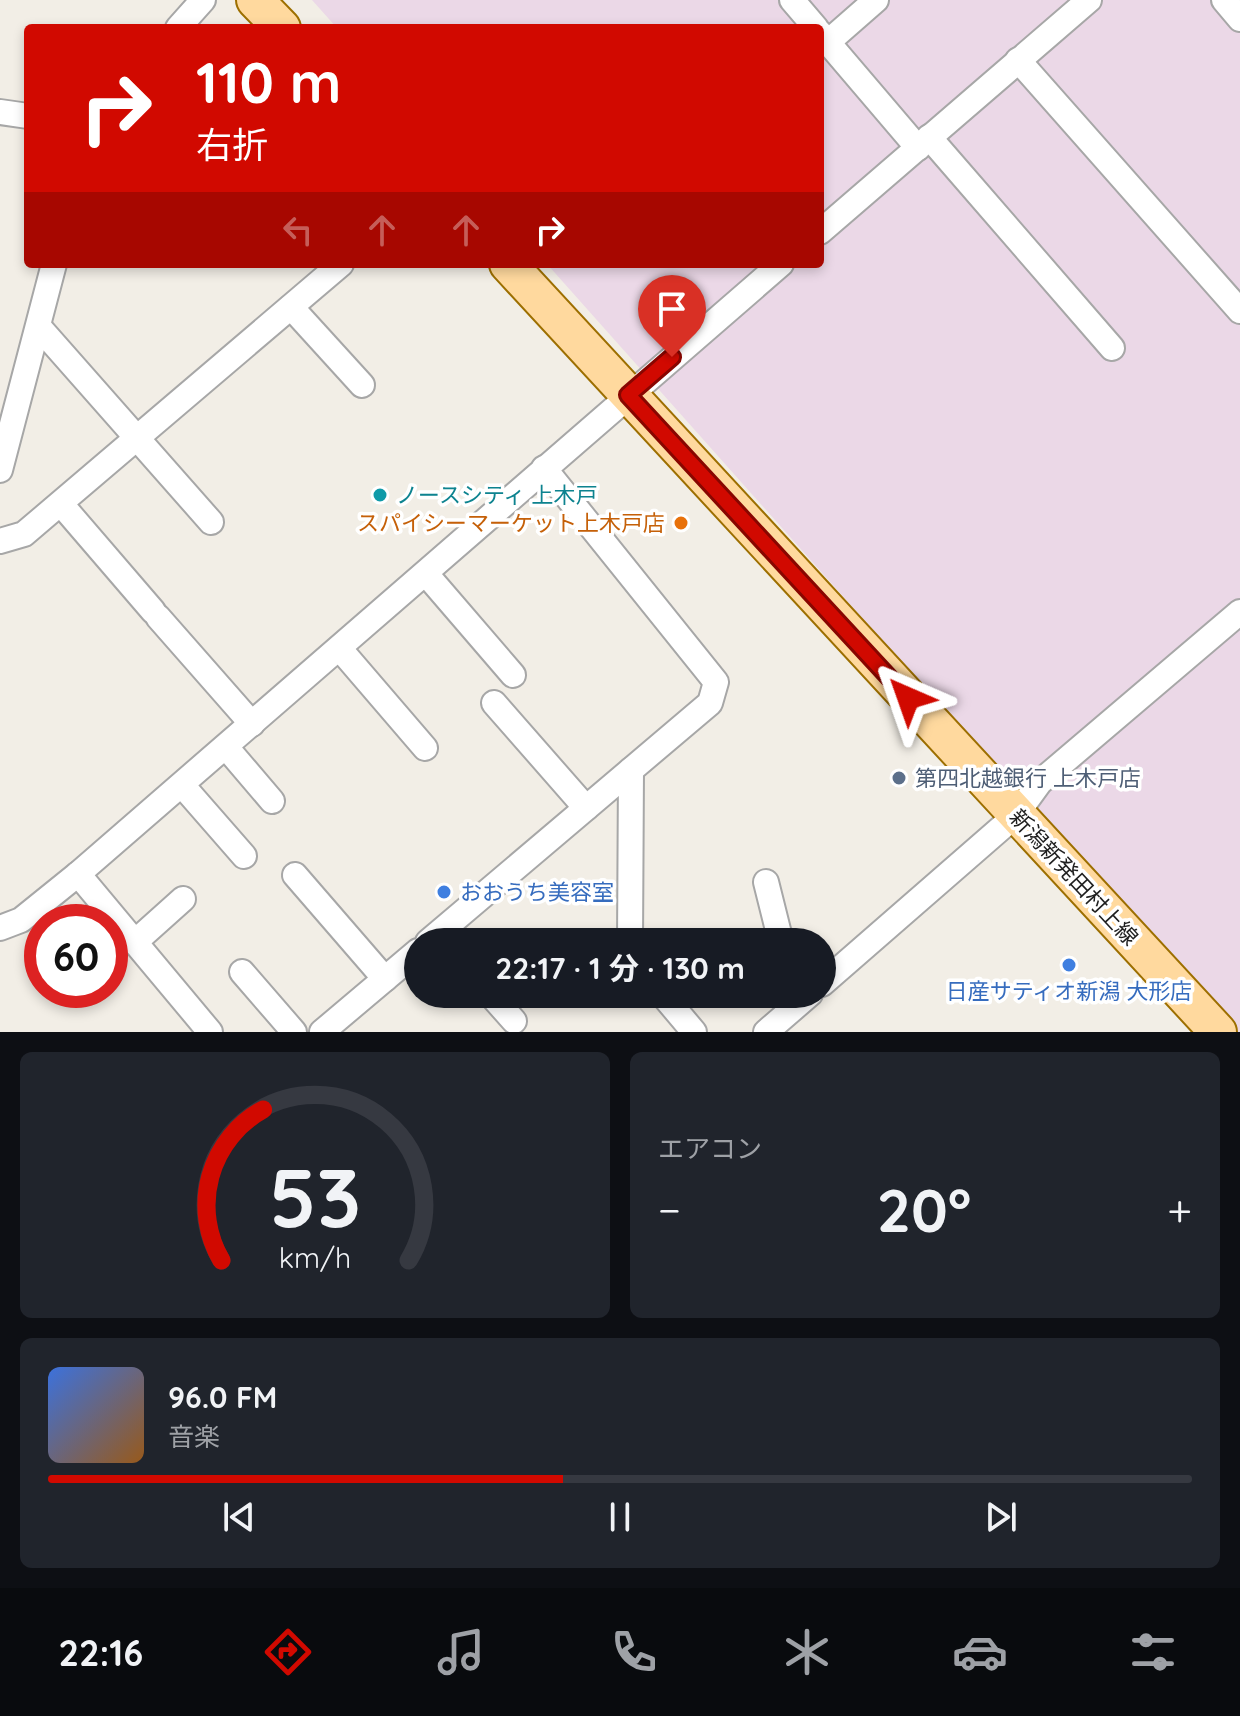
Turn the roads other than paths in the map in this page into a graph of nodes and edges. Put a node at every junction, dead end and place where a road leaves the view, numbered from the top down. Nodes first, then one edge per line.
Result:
1 (203, 0) edge
2 (255, 0) edge
3 (792, 0) edge
4 (876, 0) edge
5 (1089, 0) edge
6 (1224, 0) edge
7 (1240, 19) edge
8 (182, 24) edge
9 (278, 24) edge
10 (812, 24) edge
11 (824, 32) edge
12 (824, 37) edge
13 (1018, 60) junction
14 (0, 112) edge
15 (24, 115) edge
16 (924, 142) junction
17 (824, 229) edge
18 (53, 268) edge
19 (336, 268) edge
20 (512, 268) edge
21 (776, 268) edge
22 (291, 307) junction
23 (1240, 311) edge
24 (39, 327) junction
25 (1112, 348) dead end
26 (362, 385) dead end
27 (628, 395) junction
28 (138, 438) junction
29 (544, 468) junction
30 (0, 470) edge
31 (61, 504) junction
32 (211, 522) dead end
33 (0, 541) edge
34 (427, 575) junction
35 (1240, 612) edge
36 (340, 649) junction
37 (513, 675) dead end
38 (494, 703) dead end
39 (252, 724) junction
40 (226, 747) junction
41 (425, 748) dead end
42 (631, 770) junction
43 (182, 785) junction
44 (272, 801) dead end
45 (586, 808) junction
46 (1016, 815) junction
47 (244, 856) dead end
48 (78, 874) junction
49 (295, 875) dead end
50 (766, 882) dead end
51 (183, 899) dead end
52 (0, 928) edge
53 (449, 928) edge
54 (630, 928) edge
55 (778, 928) edge
56 (135, 942) junction
57 (404, 963) edge
58 (836, 971) edge
59 (242, 972) dead end
60 (385, 979) junction
61 (502, 1008) edge
62 (674, 1008) edge
63 (794, 1008) edge
64 (514, 1021) dead end
65 (338, 1027) edge
66 (210, 1032) edge
67 (294, 1032) edge
68 (694, 1032) edge
69 (766, 1032) edge
70 (1218, 1032) edge

1 - 8 street
2 - 9 main road
3 - 10 street
4 - 11 street
5 - 13 street
6 - 7 street
12 - 16 street
13 - 16 street
13 - 23 street
14 - 15 street
16 - 17 street
16 - 25 street
18 - 24 street
19 - 22 street
20 - 27 main road, 新潟新発田村上線
21 - 27 street
22 - 26 street
22 - 28 street
24 - 28 street
24 - 30 street
27 - 29 street
27 - 46 main road, 新潟新発田村上線
28 - 31 street
28 - 32 street
29 - 34 street
29 - 42 street
31 - 33 street
31 - 39 street
34 - 36 street
34 - 37 street
35 - 46 street
36 - 39 street
36 - 41 street
38 - 45 street
39 - 40 street
40 - 43 street
40 - 44 street
42 - 45 street
42 - 54 street
43 - 47 street
43 - 48 street
45 - 53 street
46 - 58 street
46 - 70 main road, 新潟新発田村上線
48 - 52 street
48 - 56 street
49 - 60 street
50 - 55 street
51 - 56 street
56 - 66 street
57 - 60 street
59 - 67 street
60 - 65 street
61 - 64 street
62 - 68 street
63 - 69 street

